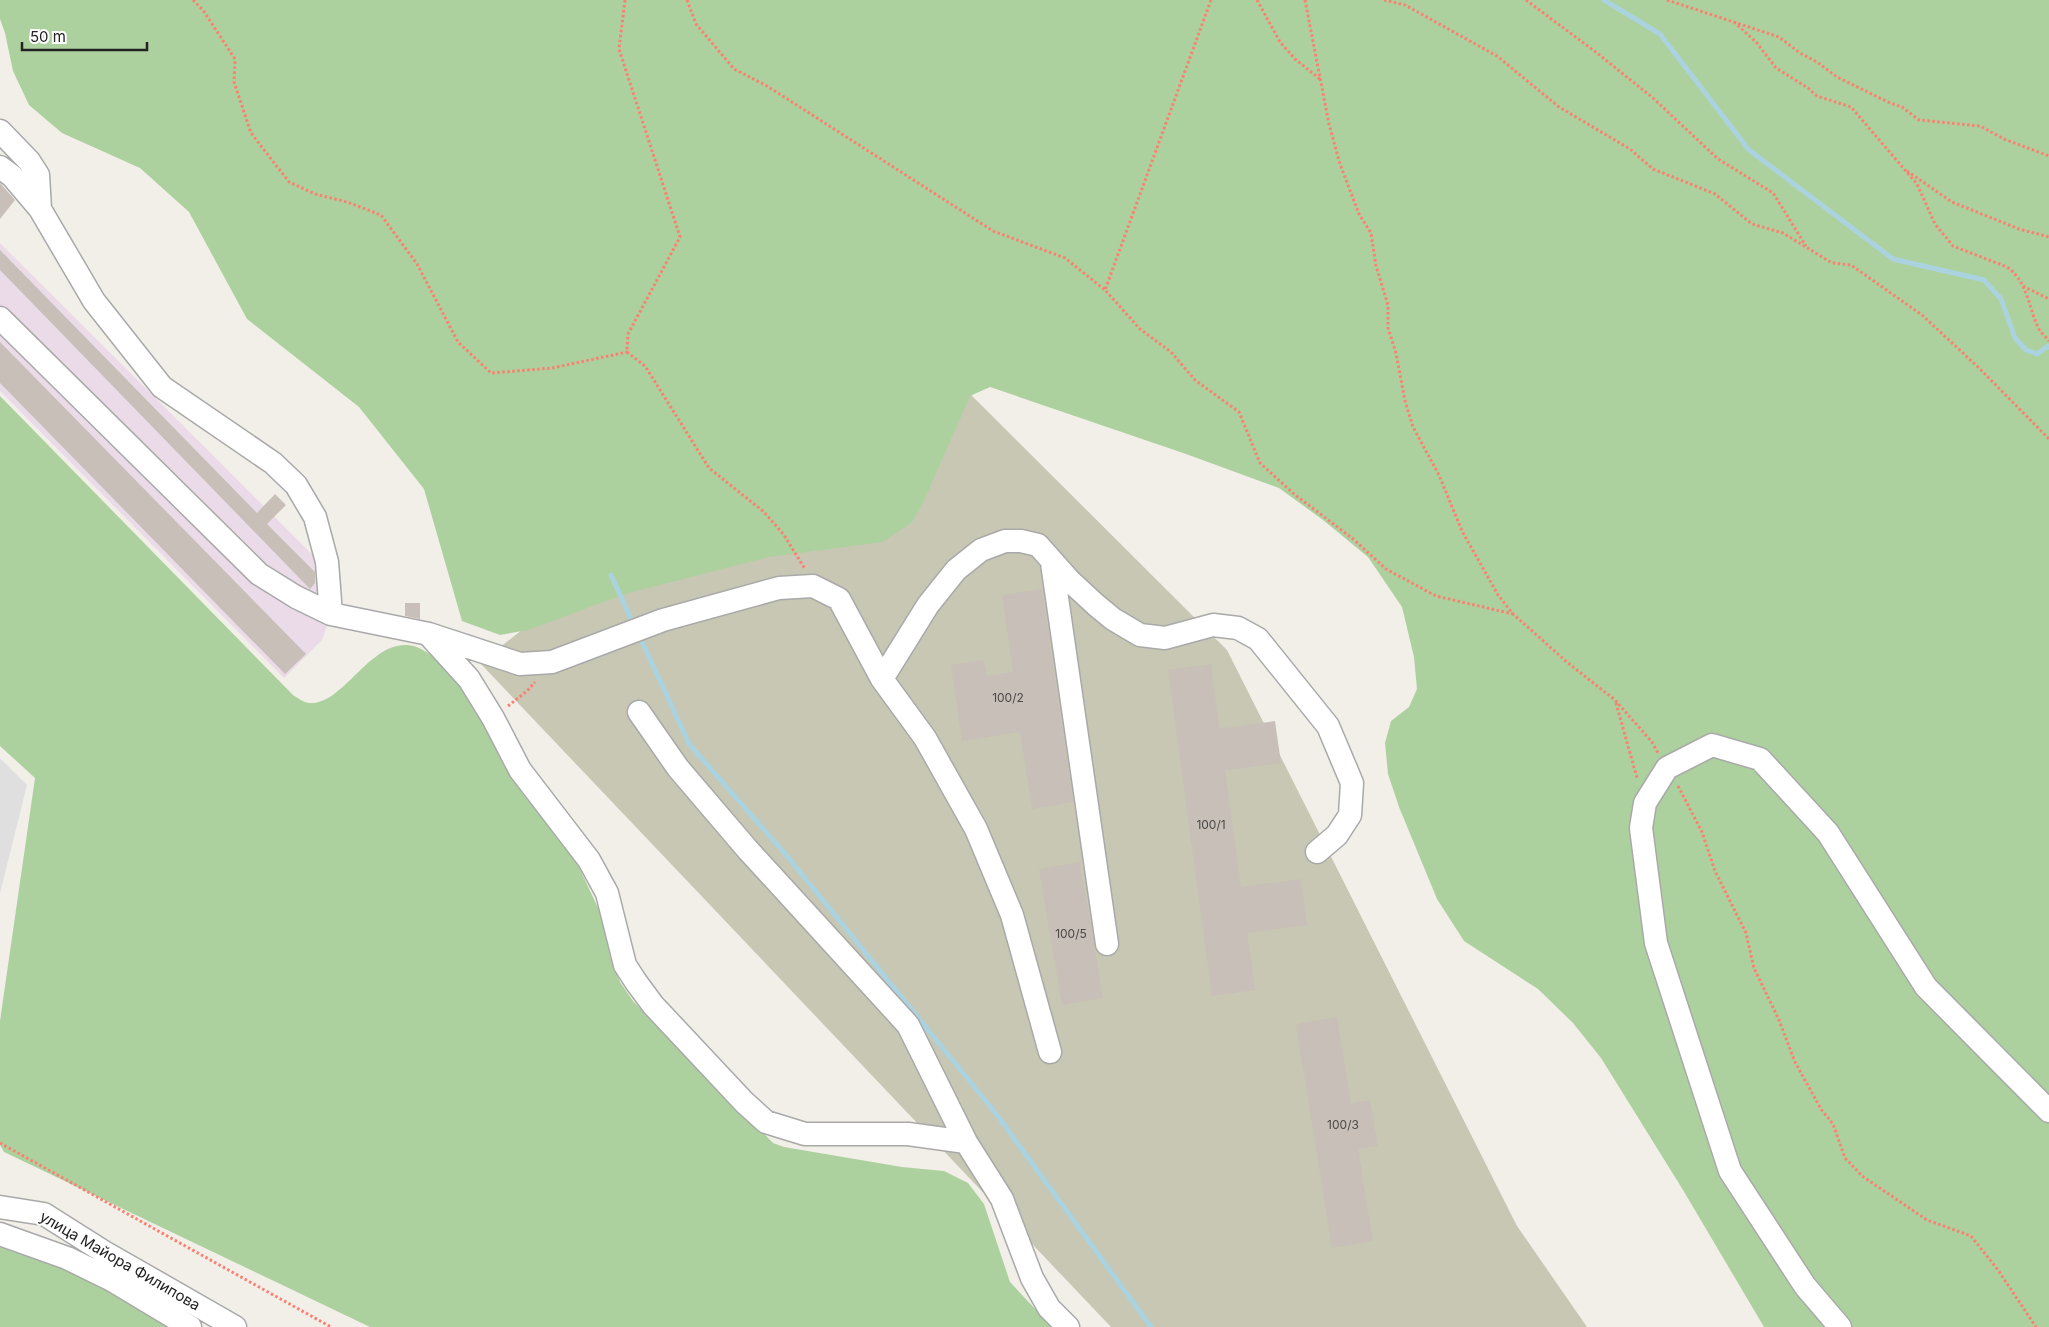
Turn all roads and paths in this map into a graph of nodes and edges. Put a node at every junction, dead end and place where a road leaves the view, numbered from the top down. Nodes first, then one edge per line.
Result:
1 (193, 0) edge
2 (625, 0) edge
3 (687, 0) edge
4 (1211, 0) edge
5 (1257, 0) edge
6 (1305, 0) edge
7 (1384, 0) edge
8 (1526, 0) edge
9 (1667, 0) edge
10 (1734, 22) junction
11 (1322, 81) junction
12 (0, 131) edge
13 (2049, 156) edge
14 (0, 167) edge
15 (1904, 169) junction
16 (40, 210) junction
17 (2049, 237) edge
18 (1806, 247) junction
19 (2022, 285) junction
20 (1105, 290) junction
21 (2049, 299) edge
22 (0, 318) edge
23 (2049, 341) edge
24 (627, 352) junction
25 (2049, 439) edge
26 (1052, 563) junction
27 (813, 586) junction
28 (331, 614) junction
29 (1513, 614) junction
30 (429, 634) junction
31 (552, 662) junction
32 (882, 679) junction
33 (1615, 700) junction
34 (639, 712) dead end
35 (493, 718) junction
36 (1668, 768) junction
37 (1645, 803) junction
38 (1317, 852) dead end
39 (1107, 944) dead end
40 (1050, 1052) dead end
41 (2049, 1111) edge
42 (966, 1142) junction
43 (0, 1143) edge
44 (0, 1207) edge
45 (0, 1234) edge
46 (190, 1327) edge
47 (235, 1327) edge
48 (331, 1327) edge
49 (1068, 1327) edge
50 (1840, 1327) edge
51 (2036, 1327) edge

1 - 24 path
2 - 24 path
3 - 20 path
4 - 20 path
5 - 11 path
6 - 11 path
7 - 18 path
8 - 18 path
9 - 10 path
10 - 13 path
10 - 15 path
11 - 29 path
12 - 16 street
14 - 16 street
15 - 17 path
15 - 19 path
16 - 28 street
18 - 25 path
19 - 21 path
19 - 23 path
20 - 29 path
22 - 28 street
24 - 27 path
26 - 32 street
26 - 38 street
26 - 39 street
27 - 31 street
27 - 32 street
28 - 30 street
29 - 33 path
30 - 31 street
30 - 35 street
31 - 35 path
32 - 40 street
33 - 36 path
33 - 37 path
34 - 42 street
35 - 42 street
36 - 37 street
36 - 41 street
36 - 51 path
37 - 50 street
42 - 49 street
43 - 48 path
44 - 47 street, улица Майора Филипова
45 - 46 street

